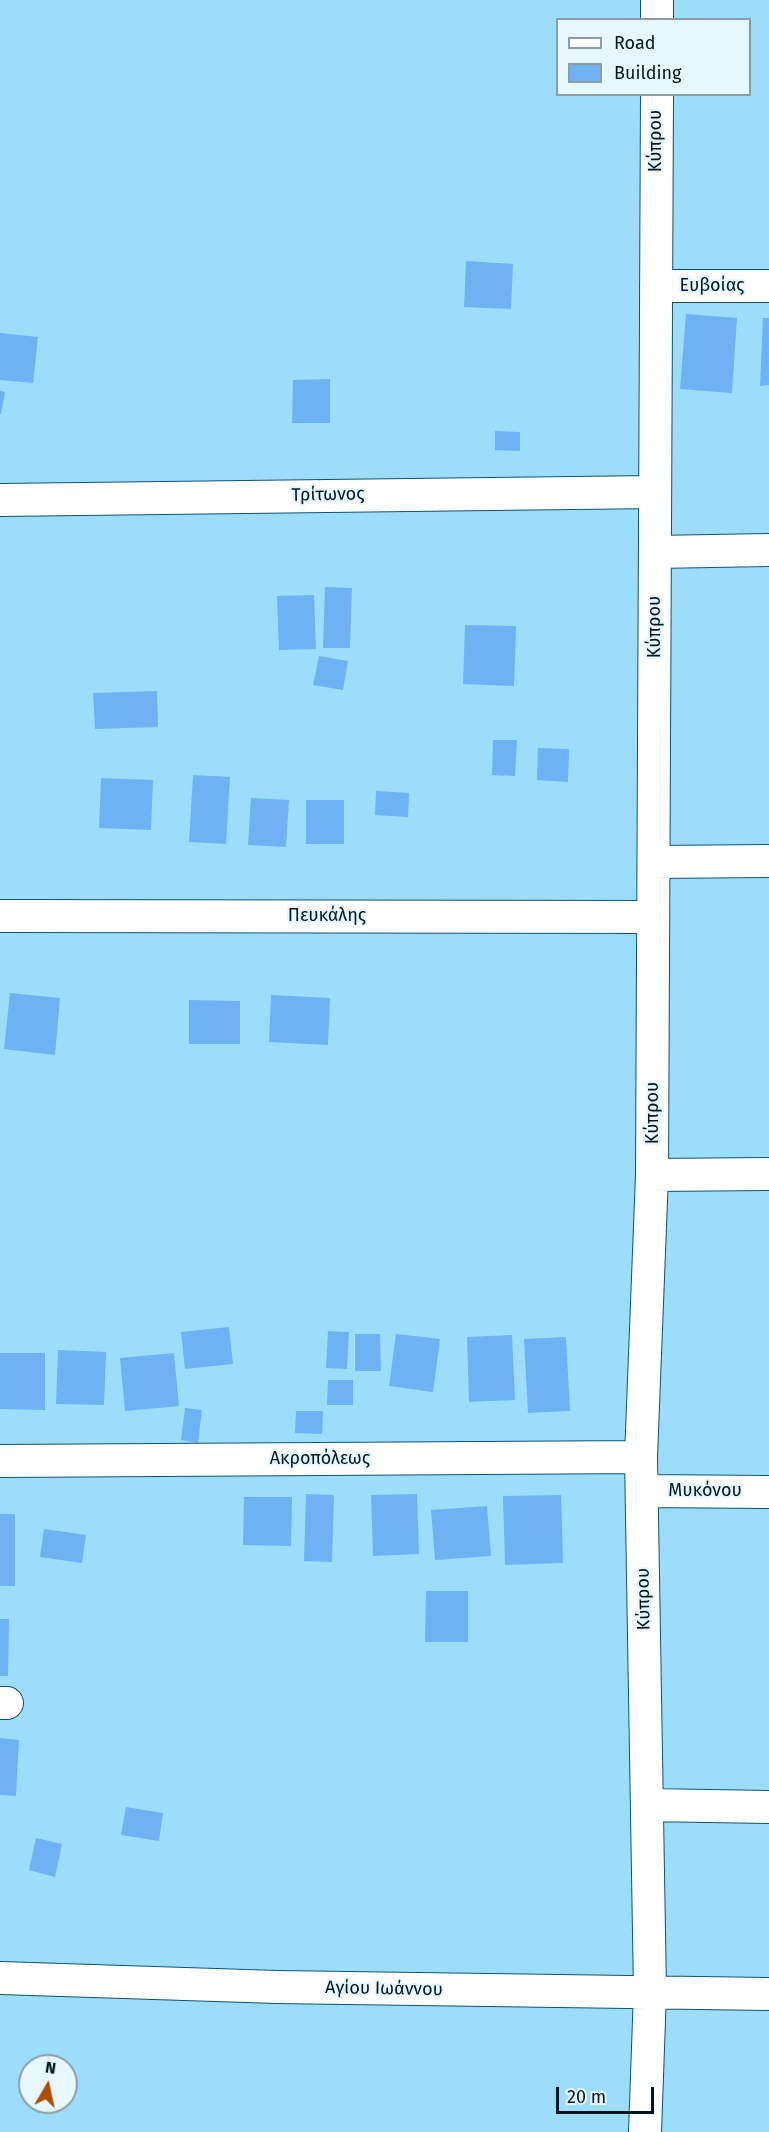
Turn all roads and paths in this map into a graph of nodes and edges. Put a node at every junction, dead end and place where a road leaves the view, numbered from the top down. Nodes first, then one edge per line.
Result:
1 (657, 0) edge
2 (657, 18) edge
3 (657, 96) edge
4 (656, 286) junction
5 (769, 286) edge
6 (655, 492) junction
7 (0, 500) edge
8 (769, 550) edge
9 (655, 552) junction
10 (769, 861) edge
11 (654, 862) junction
12 (0, 916) edge
13 (653, 917) junction
14 (769, 1174) edge
15 (652, 1175) junction
16 (641, 1457) junction
17 (0, 1461) edge
18 (642, 1491) junction
19 (769, 1492) edge
20 (648, 1805) junction
21 (769, 1807) edge
22 (0, 1978) edge
23 (650, 1992) junction
24 (769, 1994) edge
25 (645, 2132) edge

1 - 2 street
3 - 4 street, Κύπρου
4 - 5 street, Ευβοίας
4 - 6 street, Κύπρου
6 - 7 street, Τρίτωνος
6 - 9 street, Κύπρου
8 - 9 street
9 - 11 street, Κύπρου
10 - 11 street
11 - 13 street, Κύπρου
12 - 13 street, Πευκάλης
13 - 15 street, Κύπρου
14 - 15 street
15 - 16 street, Κύπρου
16 - 17 street, Ακροπόλεως
16 - 18 street, Κύπρου
18 - 19 street, Μυκόνου
18 - 20 street, Κύπρου
20 - 21 street
20 - 23 street, Κύπρου
22 - 23 street, Αγίου Ιωάννου
23 - 24 street, Αγίου Ιωάννου
23 - 25 street, Κύπρου

